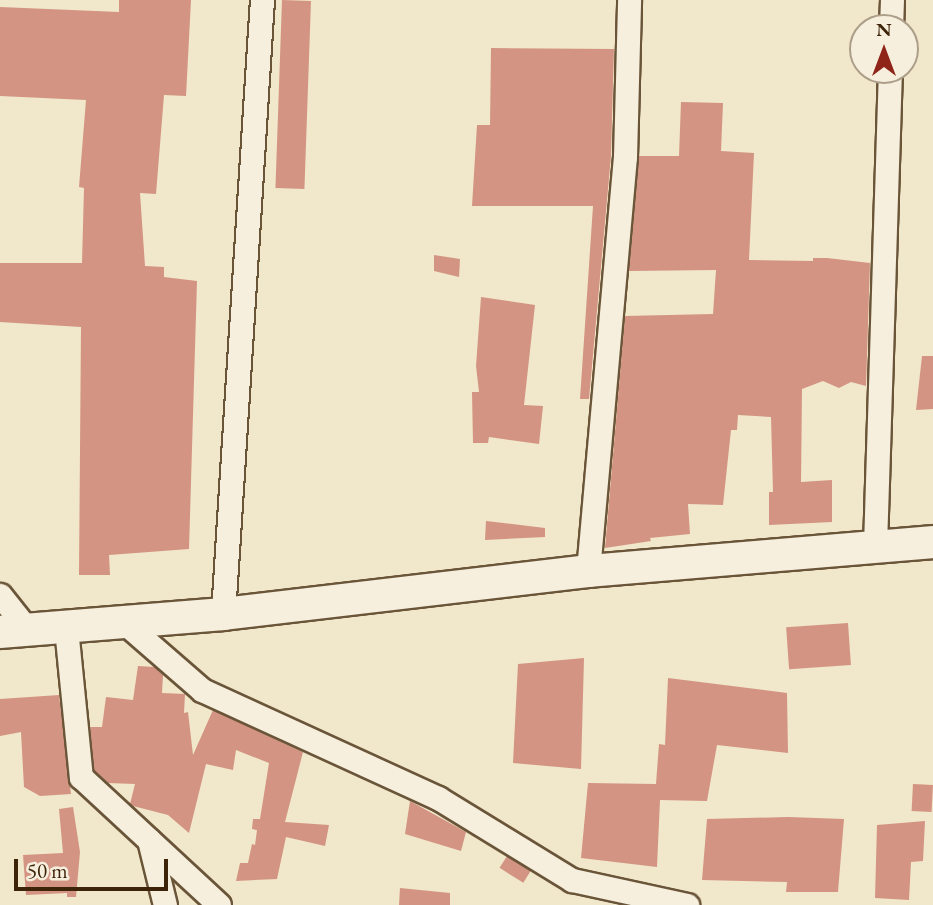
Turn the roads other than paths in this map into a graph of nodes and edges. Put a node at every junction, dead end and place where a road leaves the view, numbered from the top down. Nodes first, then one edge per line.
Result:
1 (262, 0) edge
2 (629, 0) edge
3 (890, 84) edge
4 (933, 542) edge
5 (875, 546) junction
6 (588, 571) junction
7 (0, 596) edge
8 (223, 614) junction
9 (125, 624) junction
10 (66, 628) junction
11 (13, 630) edge
12 (149, 840) junction
13 (165, 905) edge
14 (219, 905) edge
15 (687, 905) edge

1 - 8 street
2 - 6 street
3 - 5 street
4 - 5 main road
5 - 6 main road
6 - 8 main road
7 - 11 street
8 - 9 main road
9 - 10 main road
9 - 15 street
10 - 11 main road
10 - 12 street
12 - 13 street
12 - 14 street

